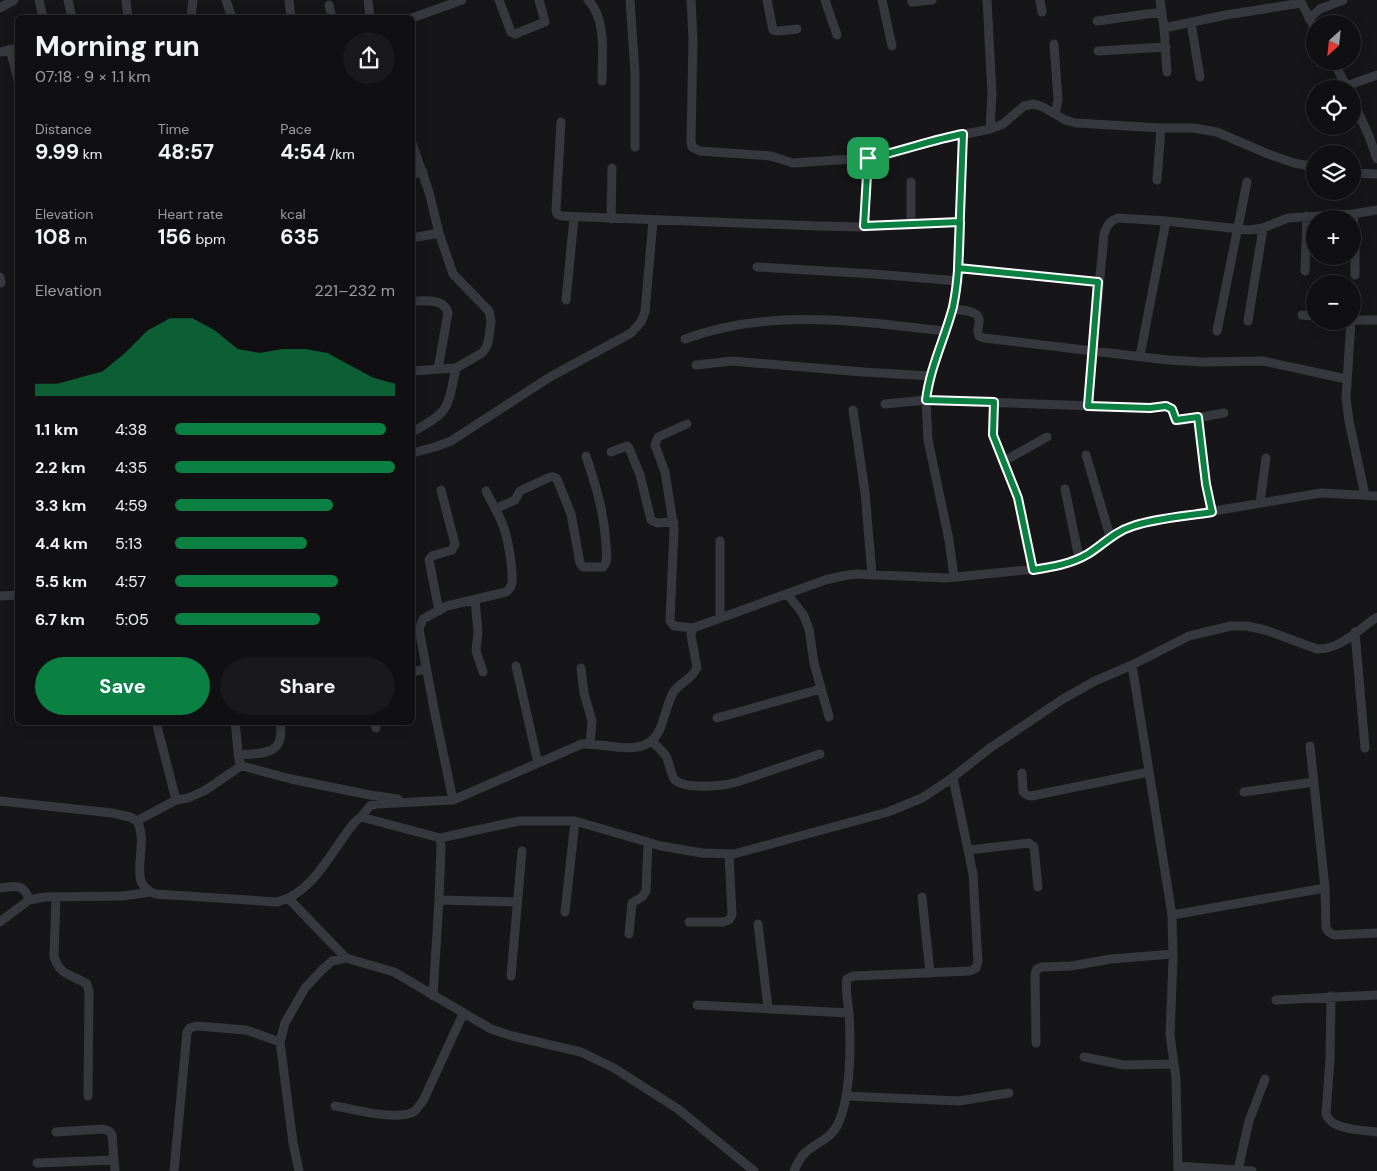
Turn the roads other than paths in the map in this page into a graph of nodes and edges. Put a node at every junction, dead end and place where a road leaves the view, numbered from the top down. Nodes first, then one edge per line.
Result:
1 (14, 0) edge
2 (38, 0) edge
3 (68, 0) edge
4 (126, 0) edge
5 (193, 0) edge
6 (226, 0) edge
7 (288, 0) edge
8 (368, 0) edge
9 (462, 0) edge
10 (499, 0) edge
11 (539, 0) edge
12 (588, 0) edge
13 (630, 0) edge
14 (691, 0) edge
15 (767, 0) edge
16 (825, 0) edge
17 (882, 0) edge
18 (932, 0) edge
19 (987, 0) edge
20 (1040, 0) edge
21 (1160, 0) edge
22 (1343, 0) edge
23 (912, 2) dead end
24 (1301, 2) edge
25 (329, 5) dead end
26 (0, 8) edge
27 (1042, 12) dead end
28 (1162, 12) junction
29 (42, 15) edge
30 (71, 15) edge
31 (128, 15) edge
32 (191, 15) edge
33 (231, 15) edge
34 (290, 15) edge
35 (331, 15) edge
36 (370, 15) edge
37 (1307, 15) edge
38 (1313, 15) edge
39 (415, 17) edge
40 (1096, 21) dead end
41 (1191, 23) junction
42 (1164, 28) junction
43 (798, 29) dead end
44 (837, 35) dead end
45 (1054, 44) dead end
46 (892, 46) dead end
47 (1166, 47) junction
48 (14, 49) edge
49 (1098, 51) dead end
50 (0, 52) edge
51 (1167, 72) dead end
52 (1377, 75) edge
53 (1200, 78) dead end
54 (602, 81) dead end
55 (1361, 81) edge
56 (1055, 114) junction
57 (1361, 118) edge
58 (561, 122) dead end
59 (1161, 128) junction
60 (990, 129) junction
61 (963, 134) junction
62 (635, 147) dead end
63 (415, 151) edge
64 (868, 158) junction
65 (1377, 159) edge
66 (1306, 165) edge
67 (612, 168) dead end
68 (423, 172) junction
69 (415, 173) edge
70 (1361, 173) edge
71 (1377, 174) edge
72 (1157, 180) dead end
73 (911, 182) dead end
74 (1247, 182) dead end
75 (1377, 210) edge
76 (1361, 213) edge
77 (1306, 216) edge
78 (574, 218) junction
79 (611, 219) junction
80 (653, 220) junction
81 (1166, 221) junction
82 (960, 222) junction
83 (911, 225) junction
84 (864, 226) junction
85 (1237, 228) junction
86 (1263, 228) junction
87 (440, 232) junction
88 (415, 237) edge
89 (1306, 244) edge
90 (1355, 265) edge
91 (757, 267) dead end
92 (958, 268) junction
93 (1305, 271) dead end
94 (1355, 275) dead end
95 (958, 281) junction
96 (1098, 282) junction
97 (566, 300) dead end
98 (415, 301) edge
99 (952, 309) junction
100 (1302, 315) dead end
101 (1306, 315) edge
102 (1377, 320) edge
103 (1248, 321) dead end
104 (1361, 321) edge
105 (1351, 330) edge
106 (944, 331) junction
107 (1217, 331) dead end
108 (685, 339) dead end
109 (1092, 350) junction
110 (1140, 356) junction
111 (696, 364) dead end
112 (456, 368) junction
113 (438, 369) junction
114 (415, 371) edge
115 (930, 376) junction
116 (1346, 379) junction
117 (926, 400) junction
118 (994, 402) junction
119 (884, 404) dead end
120 (1088, 406) junction
121 (853, 410) dead end
122 (1224, 413) dead end
123 (1198, 417) junction
124 (687, 424) dead end
125 (415, 430) edge
126 (1047, 437) dead end
127 (415, 452) edge
128 (611, 452) dead end
129 (586, 456) dead end
130 (1086, 456) dead end
131 (1266, 458) dead end
132 (1004, 461) junction
133 (1065, 489) dead end
134 (441, 490) dead end
135 (486, 491) dead end
136 (1365, 495) junction
137 (1377, 496) edge
138 (1260, 503) junction
139 (495, 509) junction
140 (1212, 512) junction
141 (674, 522) junction
142 (1110, 536) junction
143 (720, 541) dead end
144 (1079, 558) junction
145 (1033, 570) junction
146 (872, 576) junction
147 (954, 578) junction
148 (15, 595) edge
149 (788, 595) junction
150 (0, 596) edge
151 (475, 600) junction
152 (439, 611) junction
153 (1377, 617) edge
154 (720, 618) junction
155 (693, 628) junction
156 (1355, 632) junction
157 (1132, 665) junction
158 (516, 666) dead end
159 (580, 668) dead end
160 (426, 669) junction
161 (415, 671) edge
162 (483, 672) dead end
163 (821, 689) junction
164 (829, 717) dead end
165 (717, 718) dead end
166 (157, 725) edge
167 (235, 725) edge
168 (280, 725) edge
169 (651, 740) junction
170 (590, 744) junction
171 (1310, 746) dead end
172 (1365, 748) dead end
173 (820, 754) dead end
174 (238, 755) junction
175 (538, 763) junction
176 (241, 766) junction
177 (1149, 772) junction
178 (1022, 773) dead end
179 (952, 778) junction
180 (1314, 782) junction
181 (1244, 792) dead end
182 (0, 800) edge
183 (176, 800) junction
184 (453, 800) junction
185 (426, 802) junction
186 (361, 817) junction
187 (137, 821) junction
188 (575, 821) junction
189 (440, 838) junction
190 (648, 842) junction
191 (969, 850) junction
192 (522, 851) dead end
193 (728, 854) junction
194 (1038, 887) dead end
195 (0, 888) edge
196 (1325, 888) junction
197 (150, 892) junction
198 (56, 897) junction
199 (922, 897) dead end
200 (290, 899) junction
201 (29, 900) junction
202 (439, 900) junction
203 (516, 902) junction
204 (565, 912) dead end
205 (1172, 915) junction
206 (0, 922) edge
207 (689, 922) dead end
208 (758, 924) dead end
209 (630, 934) dead end
210 (1377, 934) edge
211 (1173, 954) junction
212 (346, 958) junction
213 (930, 973) junction
214 (510, 976) dead end
215 (1377, 995) edge
216 (433, 996) junction
217 (1331, 996) junction
218 (1276, 1000) dead end
219 (697, 1005) dead end
220 (768, 1008) junction
221 (849, 1013) junction
222 (464, 1014) junction
223 (280, 1042) junction
224 (1036, 1042) dead end
225 (1084, 1058) dead end
226 (1174, 1064) junction
227 (1265, 1078) dead end
228 (1009, 1093) dead end
229 (88, 1096) dead end
230 (846, 1096) junction
231 (335, 1106) dead end
232 (56, 1132) dead end
233 (1377, 1132) edge
234 (114, 1160) junction
235 (37, 1163) dead end
236 (1178, 1168) edge
237 (1238, 1170) junction
238 (115, 1171) edge
239 (174, 1171) edge
240 (299, 1171) edge
241 (754, 1171) edge
242 (794, 1171) edge
243 (1252, 1171) edge

1 - 26 street
2 - 29 street
3 - 30 street
4 - 31 street
5 - 32 street
6 - 33 street
7 - 34 street
8 - 36 street
9 - 39 street
10 - 11 street
12 - 54 street
13 - 62 street
14 - 64 street
15 - 43 street
16 - 44 street
17 - 46 street
18 - 23 street
19 - 60 street
20 - 27 street
21 - 28 street
22 - 38 street
24 - 37 street
24 - 41 street
25 - 35 street
28 - 40 street
28 - 42 street
41 - 42 street
41 - 53 street
42 - 47 street
45 - 56 street
47 - 49 street
47 - 51 street
48 - 50 street
52 - 55 street
56 - 59 street
56 - 60 street
57 - 65 street
58 - 78 street
59 - 66 street
59 - 72 street
60 - 61 street
61 - 64 street
61 - 82 street
63 - 68 street
64 - 84 street
67 - 79 street
68 - 69 street
68 - 87 street
70 - 71 street
73 - 83 street
74 - 85 street
75 - 76 street
77 - 86 street
78 - 79 street
78 - 97 street
79 - 80 street
80 - 84 street
80 - 127 street
81 - 85 street
81 - 96 street
81 - 110 street
82 - 83 street
82 - 92 street
83 - 84 street
85 - 86 street
85 - 107 street
86 - 103 street
87 - 88 street
87 - 112 street
89 - 93 street
90 - 94 street
91 - 95 street
92 - 95 street
92 - 96 street
95 - 99 street
96 - 109 street
98 - 113 street
99 - 106 street
99 - 109 street
100 - 101 street
102 - 104 street
105 - 116 street
106 - 108 street
106 - 115 street
109 - 110 street
109 - 120 street
110 - 116 street
111 - 115 street
112 - 113 street
112 - 125 street
113 - 114 street
115 - 117 street
116 - 136 street
117 - 118 street
117 - 119 street
117 - 147 street
118 - 120 street
118 - 132 street
120 - 123 street
121 - 146 street
122 - 123 street
123 - 140 street
124 - 141 street
126 - 132 street
128 - 141 street
129 - 139 street
130 - 142 street
131 - 138 street
132 - 145 street
133 - 144 street
134 - 152 street
135 - 139 street
136 - 137 street
136 - 138 street
138 - 140 street
139 - 151 street
140 - 142 street
141 - 155 street
142 - 144 street
143 - 154 street
144 - 145 street
145 - 147 street
146 - 147 street
146 - 149 street
148 - 150 street
149 - 154 street
149 - 163 street
151 - 152 street
151 - 162 street
152 - 160 street
153 - 156 street
154 - 155 street
155 - 169 street
156 - 157 street
156 - 172 street
157 - 177 street
157 - 179 street
158 - 175 street
159 - 170 street
160 - 161 street
160 - 184 street
163 - 164 street
163 - 165 street
166 - 183 street
167 - 174 street
168 - 174 street
169 - 170 street
169 - 173 street
170 - 175 street
171 - 180 street
174 - 176 street
175 - 184 street
176 - 183 street
176 - 185 street
177 - 178 street
177 - 205 street
179 - 191 street
179 - 193 street
180 - 181 street
180 - 196 street
182 - 187 street
183 - 187 street
184 - 185 street
185 - 186 street
186 - 189 street
186 - 200 street
187 - 197 street
188 - 189 street
188 - 190 street
188 - 204 street
189 - 202 street
190 - 193 street
190 - 209 street
191 - 194 street
191 - 213 street
192 - 203 street
193 - 207 street
195 - 201 street
196 - 205 street
196 - 210 street
197 - 198 street
197 - 200 street
198 - 201 street
198 - 229 street
199 - 213 street
200 - 212 street
201 - 206 street
202 - 203 street
202 - 216 street
203 - 214 street
205 - 211 street
208 - 220 street
211 - 224 street
211 - 226 street
212 - 216 street
212 - 223 street
213 - 221 street
215 - 217 street
216 - 222 street
217 - 218 street
217 - 233 street
219 - 220 street
220 - 221 street
221 - 230 street
222 - 231 street
222 - 241 street
223 - 239 street
223 - 240 street
225 - 226 street
226 - 236 street
227 - 237 street
228 - 230 street
230 - 242 street
232 - 234 street
234 - 235 street
234 - 238 street
236 - 237 street
237 - 243 street

